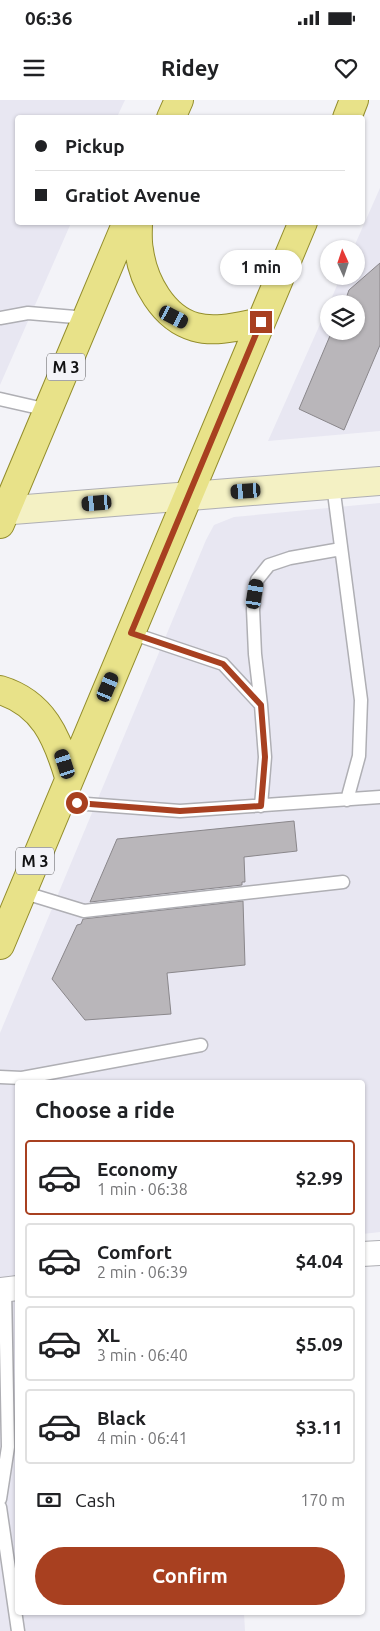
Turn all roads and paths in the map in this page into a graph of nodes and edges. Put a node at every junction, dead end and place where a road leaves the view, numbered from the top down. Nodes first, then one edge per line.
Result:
1 (179, 100) edge
2 (354, 100) edge
3 (172, 115) edge
4 (348, 115) edge
5 (126, 225) edge
6 (138, 225) edge
7 (302, 225) edge
8 (0, 318) edge
9 (87, 318) junction
10 (261, 322) junction
11 (0, 399) edge
12 (48, 410) junction
13 (380, 481) edge
14 (333, 485) junction
15 (189, 496) junction
16 (2, 516) edge
17 (341, 549) junction
18 (131, 633) junction
19 (0, 690) edge
20 (261, 705) junction
21 (65, 790) junction
22 (380, 797) edge
23 (347, 800) junction
24 (261, 806) junction
25 (342, 882) dead end
26 (22, 892) junction
27 (0, 945) edge
28 (201, 1046) dead end
29 (0, 1077) edge
30 (380, 1253) edge
31 (365, 1254) edge
32 (7, 1289) edge
33 (0, 1499) edge
34 (0, 1507) edge
35 (15, 1610) edge
36 (16, 1615) edge
37 (18, 1631) edge

1 - 3 main road
2 - 4 main road
5 - 9 main road, M 3
6 - 10 main road
7 - 10 main road, M 3
8 - 9 lane
9 - 12 main road, M 3
10 - 15 main road, M 3
11 - 12 lane
12 - 16 main road, M 3
13 - 14 street
14 - 15 street
14 - 17 lane
15 - 16 street
15 - 18 main road, M 3
17 - 20 lane
17 - 23 lane
18 - 20 lane
18 - 21 main road, M 3
19 - 21 main road
20 - 24 lane
21 - 24 lane
21 - 26 main road, M 3
22 - 23 lane
23 - 24 lane
25 - 26 lane
26 - 27 main road, M 3
28 - 29 lane
30 - 31 street
32 - 33 lane
34 - 35 lane
36 - 37 lane

